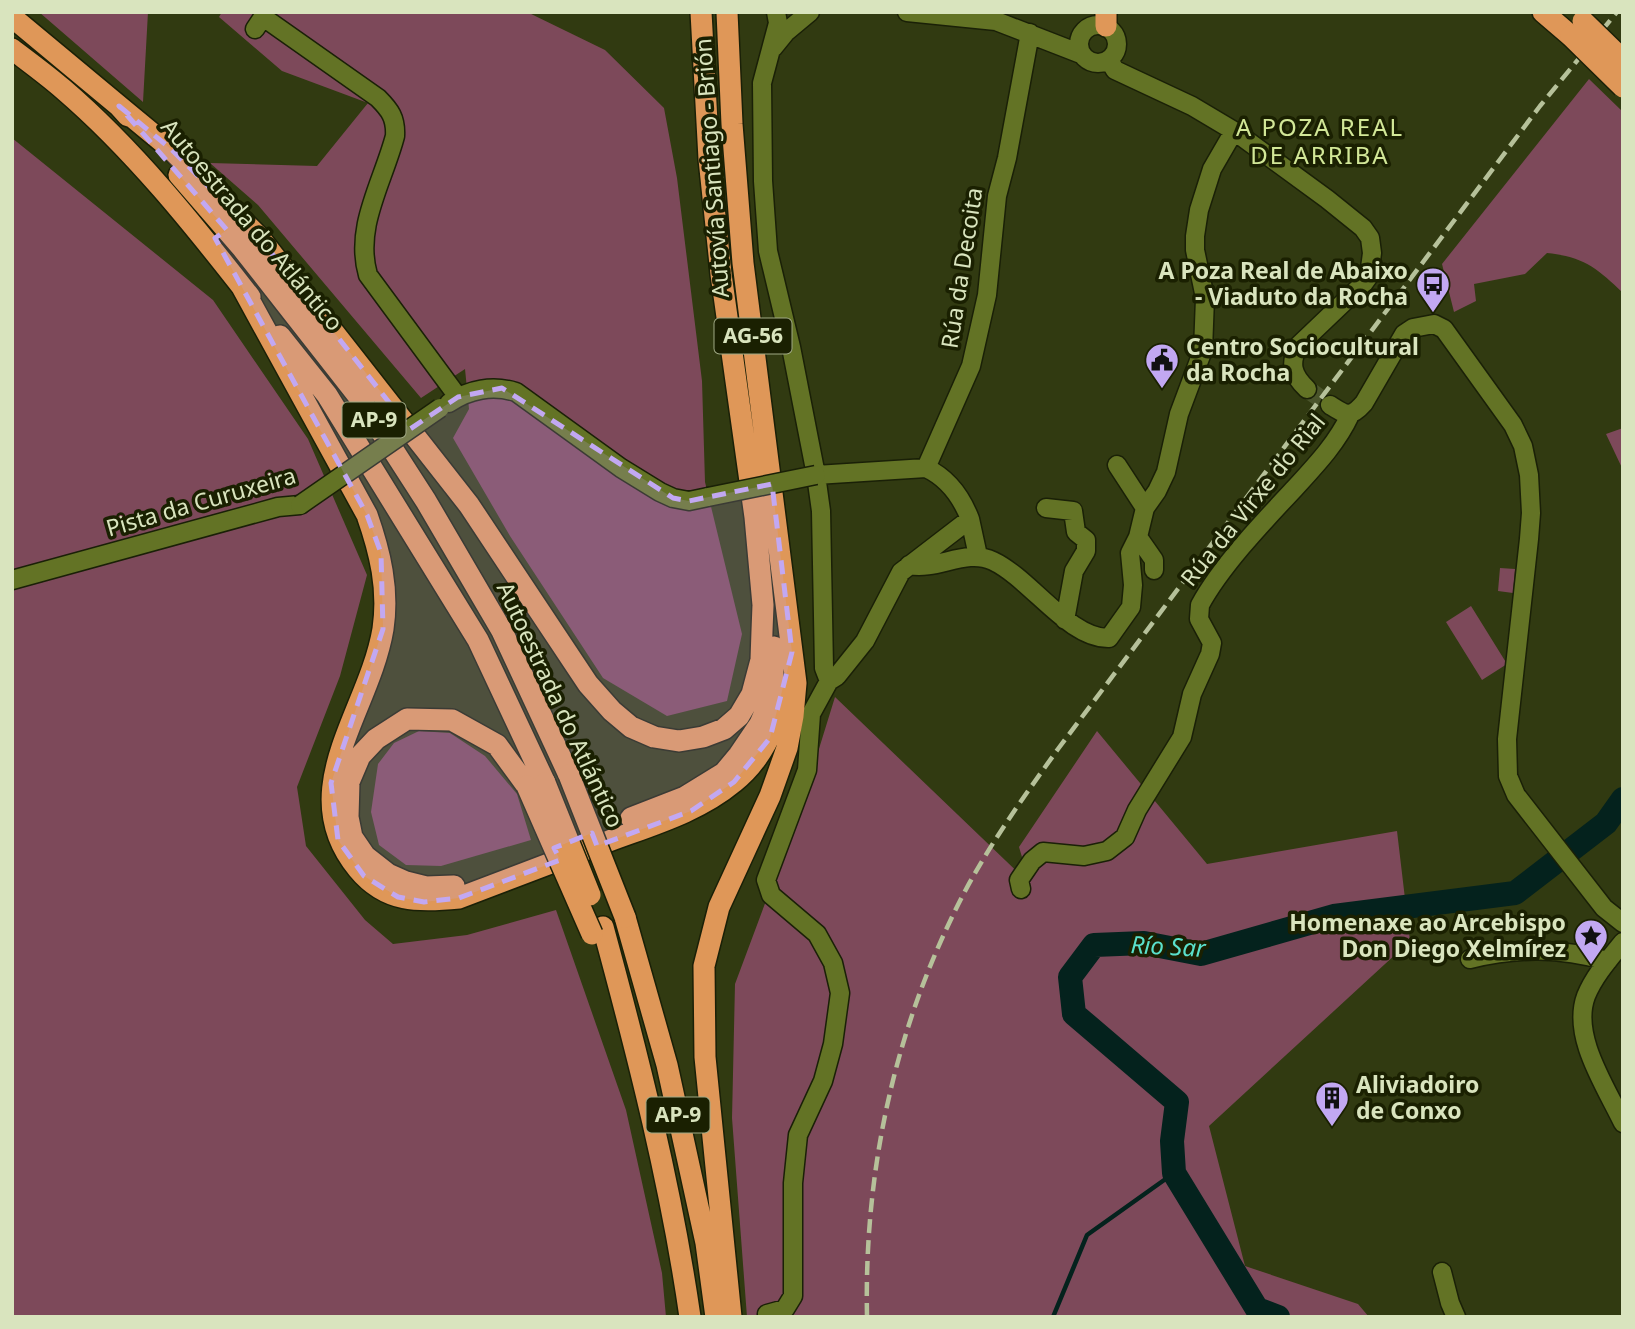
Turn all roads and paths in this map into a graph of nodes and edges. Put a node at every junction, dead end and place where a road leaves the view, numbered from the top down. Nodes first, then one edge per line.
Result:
1 (776, 12) edge
2 (810, 12) edge
3 (907, 12) edge
4 (1543, 12) edge
5 (702, 16) edge
6 (727, 16) edge
7 (12, 17) edge
8 (1100, 19) edge
9 (1576, 23) edge
10 (255, 29) dead end
11 (1030, 33) junction
12 (12, 49) edge
13 (768, 54) junction
14 (1081, 54) junction
15 (1110, 60) junction
16 (1623, 60) edge
17 (1623, 87) edge
18 (119, 106) junction
19 (1234, 131) junction
20 (242, 287) junction
21 (1307, 389) tunnel mouth
22 (458, 397) junction
23 (1329, 405) tunnel mouth
24 (1350, 415) junction
25 (1117, 465) dead end
26 (926, 468) junction
27 (816, 475) junction
28 (1046, 508) dead end
29 (1145, 508) junction
30 (755, 517) junction
31 (970, 519) junction
32 (1138, 537) junction
33 (978, 555) junction
34 (909, 565) junction
35 (1154, 570) dead end
36 (12, 580) edge
37 (1065, 620) junction
38 (792, 652) junction
39 (829, 681) junction
40 (536, 784) junction
41 (1021, 889) dead end
42 (1623, 923) edge
43 (1623, 942) edge
44 (1470, 958) dead end
45 (1608, 961) junction
46 (1623, 1123) edge
47 (1442, 1272) dead end
48 (767, 1314) dead end
49 (690, 1317) edge
50 (716, 1317) edge
51 (731, 1317) edge
52 (1456, 1317) edge

1 - 13 street
2 - 13 street
3 - 11 street
4 - 9 highway
5 - 30 highway, Autovía Santiago - Brión / AG-56
6 - 38 highway, Autovía Santiago - Brión / AG-56
7 - 18 highway, Autoestrada do Atlántico / AP-9
8 - 14 street
8 - 15 street
9 - 16 highway, bridge
9 - 17 highway, bridge
10 - 22 street
11 - 14 street
11 - 26 street, Rúa da Decoita
12 - 20 highway, Autoestrada do Atlántico / AP-9
13 - 27 street
14 - 15 street
15 - 19 street
18 - 30 highway
18 - 50 highway, Autoestrada do Atlántico / AP-9, bridge
19 - 21 street
19 - 29 street
20 - 38 highway
20 - 40 highway, Autoestrada do Atlántico / AP-9
22 - 27 street, Pista da Curuxeira, bridge
22 - 36 street, Pista da Curuxeira, bridge
23 - 24 street
24 - 41 street, Rúa da Virxe do Rial
24 - 42 street
25 - 29 street
26 - 27 street, Pista da Curuxeira
26 - 31 street
27 - 39 street
28 - 37 street
29 - 32 street
30 - 40 highway
31 - 33 street
31 - 34 street
32 - 35 street, Rúa da Virxe do Rial
32 - 37 street
33 - 34 street
33 - 37 street
34 - 39 street
38 - 51 highway, Autovía Santiago - Brión
39 - 48 street
40 - 49 highway, Autoestrada do Atlántico / AP-9, bridge
43 - 45 street
44 - 45 street
45 - 46 street
47 - 52 street

